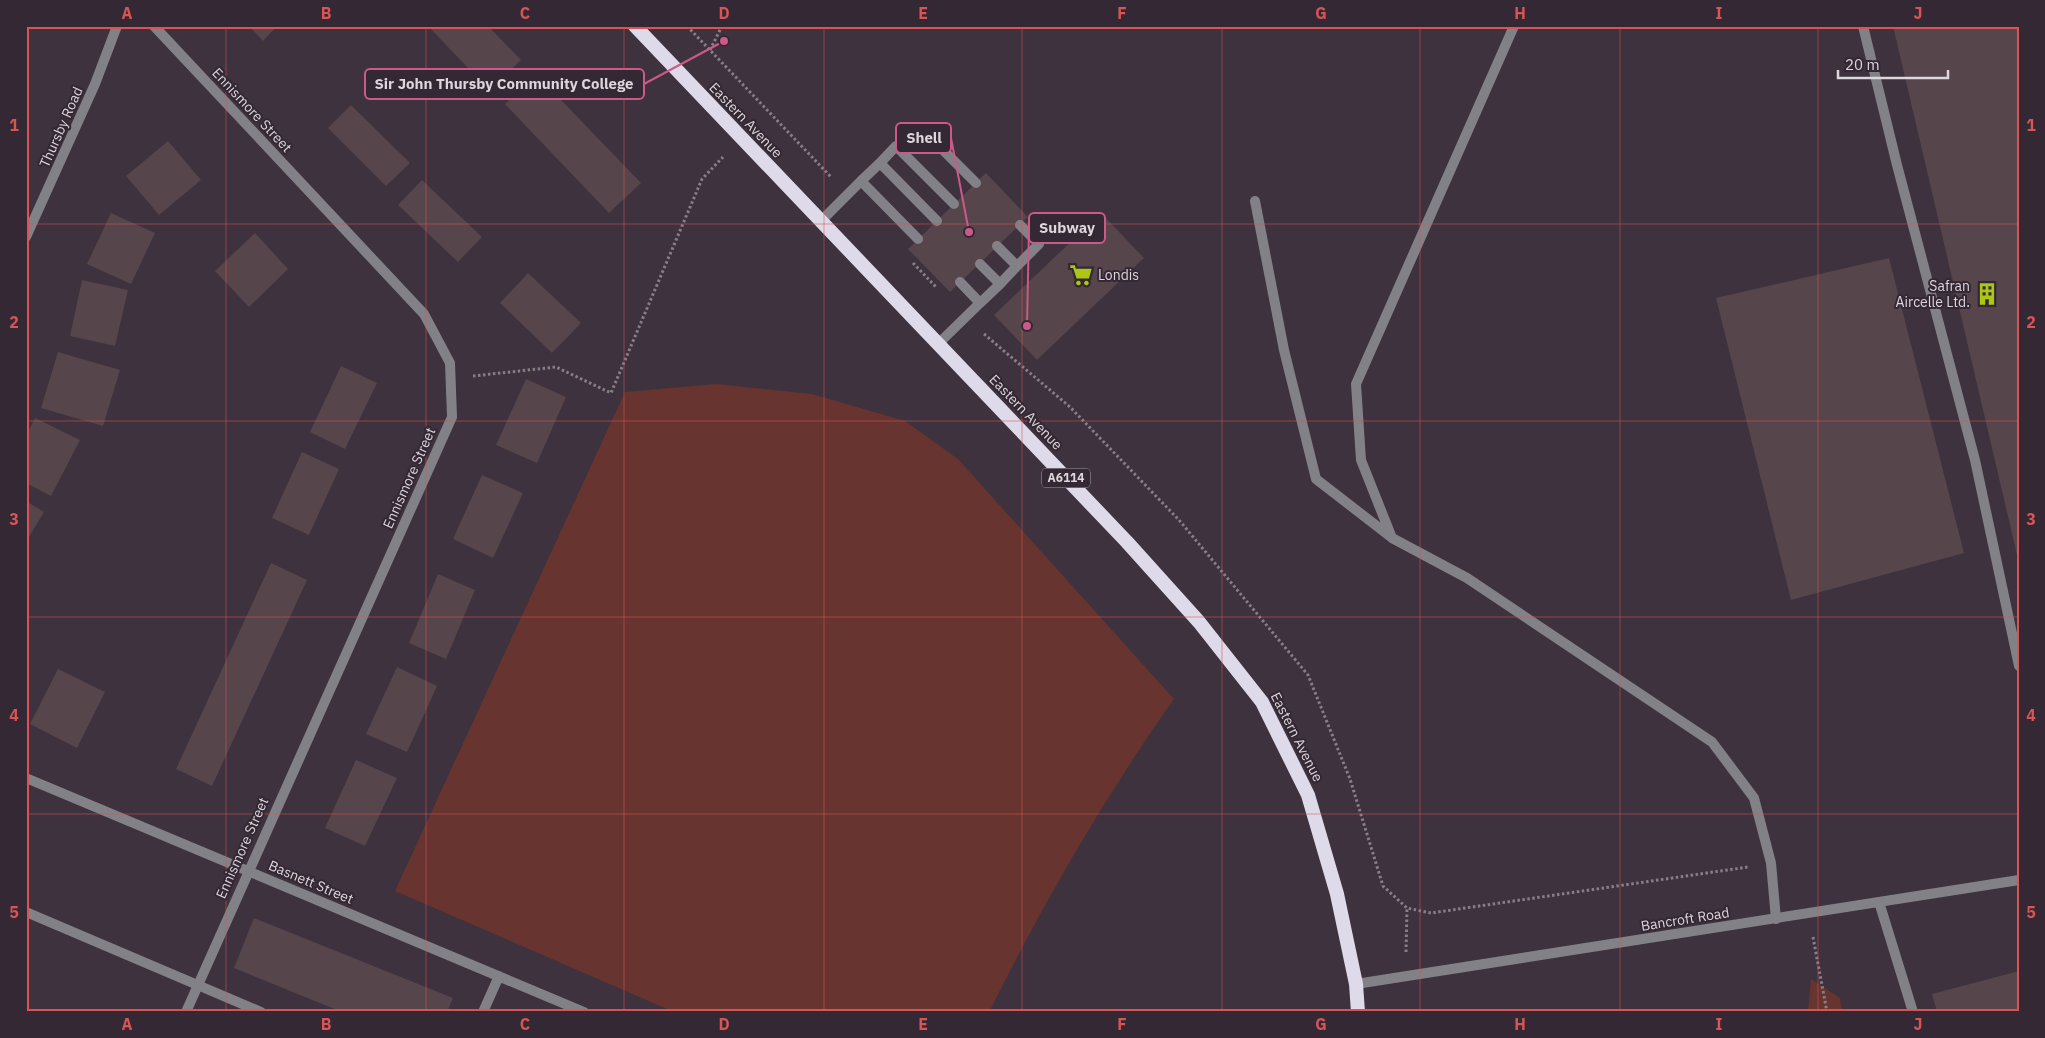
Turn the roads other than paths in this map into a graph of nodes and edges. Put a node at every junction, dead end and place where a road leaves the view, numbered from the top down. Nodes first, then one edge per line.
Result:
1 (117, 26) edge
2 (154, 26) edge
3 (635, 26) edge
4 (1514, 26) edge
5 (1863, 26) edge
6 (896, 146) junction
7 (880, 163) junction
8 (861, 181) junction
9 (976, 183) dead end
10 (1255, 201) dead end
11 (954, 204) dead end
12 (821, 221) junction
13 (937, 221) dead end
14 (1020, 225) dead end
15 (26, 236) edge
16 (918, 239) dead end
17 (997, 246) dead end
18 (980, 264) dead end
19 (1017, 266) junction
20 (960, 282) dead end
21 (1000, 284) junction
22 (980, 303) junction
23 (938, 344) junction
24 (1392, 538) junction
25 (2019, 666) edge
26 (26, 778) edge
27 (247, 870) junction
28 (2019, 880) edge
29 (1880, 902) junction
30 (26, 912) edge
31 (1776, 919) junction
32 (499, 976) junction
33 (196, 984) junction
34 (1356, 984) junction
35 (186, 1012) edge
36 (261, 1012) edge
37 (483, 1012) edge
38 (584, 1012) edge
39 (1358, 1012) edge
40 (1913, 1012) edge

1 - 15 street, Thursby Road
2 - 27 street, Ennismore Street
3 - 12 highway, Eastern Avenue / A6114
4 - 24 street
5 - 25 street
6 - 7 street
6 - 9 street
6 - 11 street
7 - 8 street
7 - 13 street
8 - 12 street
8 - 16 street
10 - 24 street
12 - 23 highway, Eastern Avenue / A6114
14 - 19 street
17 - 19 street
18 - 21 street
19 - 21 street
20 - 22 street
21 - 22 street
22 - 23 street
23 - 34 highway, Eastern Avenue / A6114
24 - 31 street
26 - 27 street, Basnett Street
27 - 32 street, Basnett Street
27 - 33 street, Ennismore Street
28 - 29 street, Bancroft Road
29 - 31 street, Bancroft Road
29 - 40 street
30 - 33 street
31 - 34 street, Bancroft Road
32 - 37 street
32 - 38 street, Basnett Street
33 - 35 street, Ennismore Street
33 - 36 street
34 - 39 highway, Eastern Avenue / A6114

